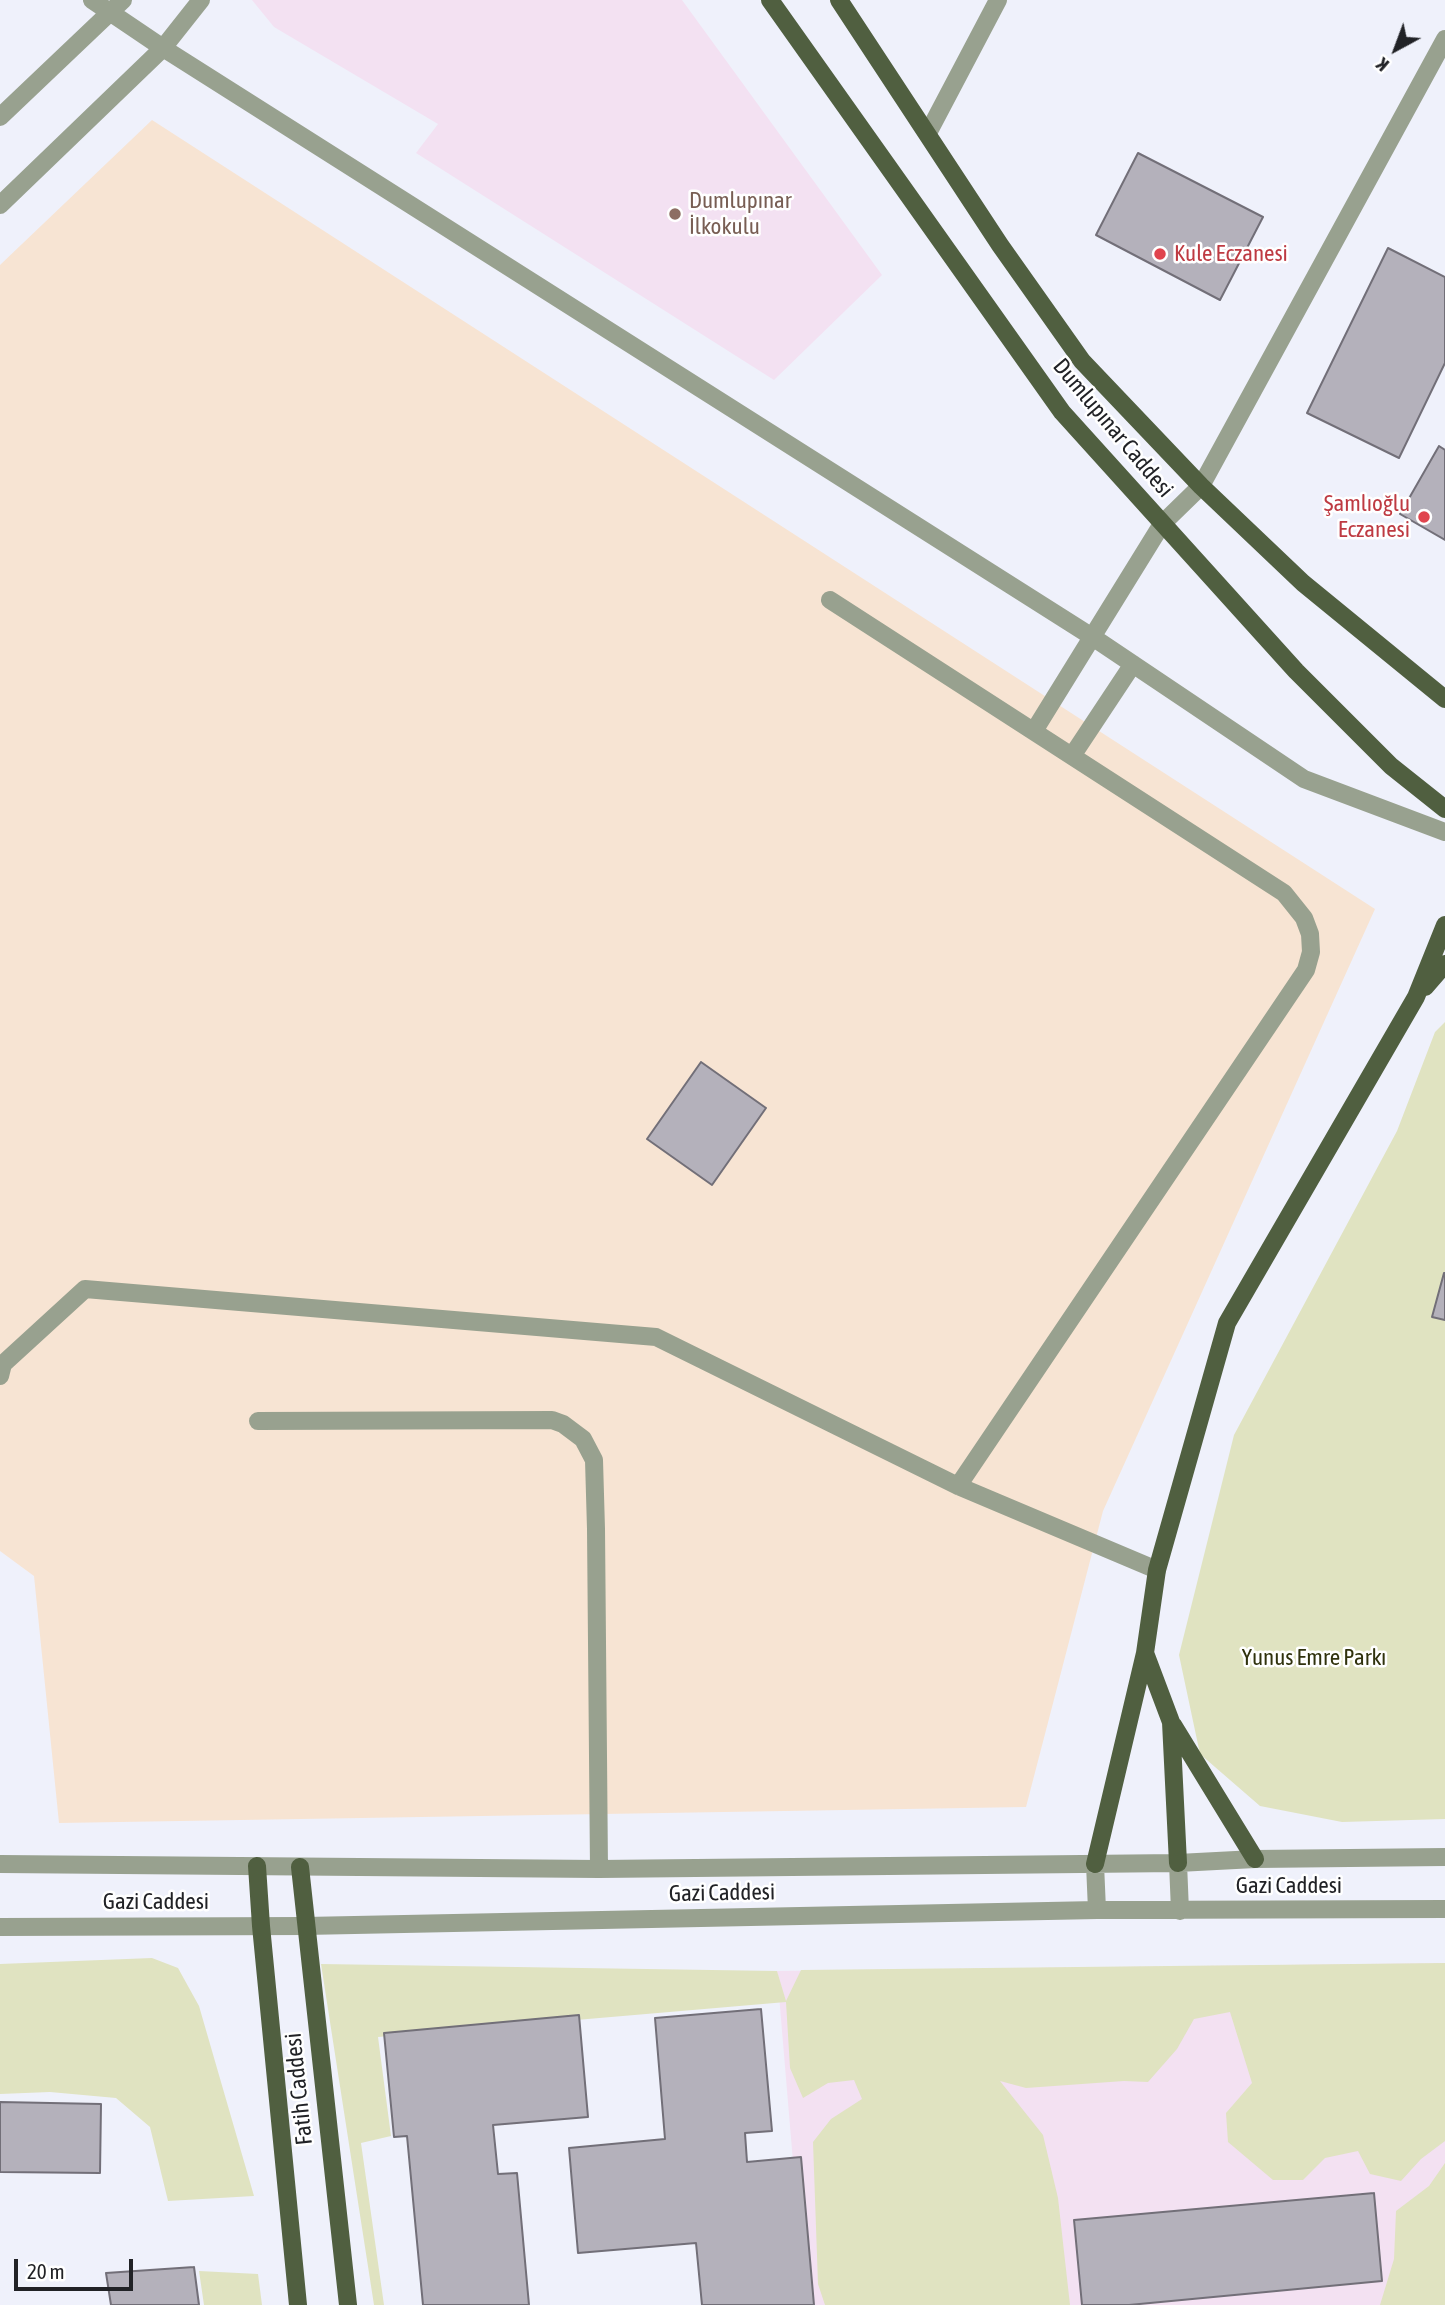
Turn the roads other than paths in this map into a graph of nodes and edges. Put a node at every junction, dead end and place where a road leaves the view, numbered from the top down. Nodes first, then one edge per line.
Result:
1 (92, 0) edge
2 (201, 0) edge
3 (770, 0) edge
4 (839, 0) edge
5 (998, 0) edge
6 (117, 5) edge
7 (1445, 39) edge
8 (163, 48) junction
9 (0, 117) edge
10 (928, 134) junction
11 (0, 205) edge
12 (1201, 486) junction
13 (1162, 524) junction
14 (830, 600) dead end
15 (1094, 638) junction
16 (1133, 664) junction
17 (1445, 699) edge
18 (1034, 732) junction
19 (1072, 756) junction
20 (1445, 809) edge
21 (1445, 832) edge
22 (1445, 925) edge
23 (1445, 964) edge
24 (1416, 998) junction
25 (0, 1376) edge
26 (258, 1421) dead end
27 (958, 1486) junction
28 (1157, 1570) junction
29 (1145, 1653) junction
30 (1171, 1721) junction
31 (1445, 1857) edge
32 (1255, 1859) junction
33 (1178, 1863) junction
34 (0, 1864) edge
35 (1095, 1864) junction
36 (257, 1866) junction
37 (300, 1867) junction
38 (599, 1869) junction
39 (1445, 1909) edge
40 (1097, 1910) junction
41 (1180, 1912) junction
42 (261, 1926) junction
43 (305, 1926) junction
44 (0, 1927) edge
45 (298, 2305) edge
46 (348, 2305) edge

1 - 6 street
2 - 8 street
3 - 13 main road, Dumlupınar Caddesi
4 - 10 main road, Dumlupınar Caddesi
5 - 10 street
6 - 8 street
6 - 9 street
7 - 12 street
8 - 11 street
8 - 15 street
10 - 12 main road, Dumlupınar Caddesi
12 - 13 street
12 - 17 main road, Dumlupınar Caddesi
13 - 15 street
13 - 20 main road, Dumlupınar Caddesi
14 - 18 street
15 - 16 street
15 - 18 street
16 - 19 street
16 - 21 street
18 - 19 street
19 - 27 street
22 - 24 main road
23 - 24 main road
24 - 28 main road
25 - 27 street
26 - 38 street
27 - 28 street
28 - 29 main road
29 - 30 main road
29 - 35 main road
30 - 32 main road
30 - 33 main road
31 - 32 street, Gazi Caddesi
32 - 33 street, Gazi Caddesi
33 - 35 street, Gazi Caddesi
33 - 41 street
34 - 36 street, Gazi Caddesi
35 - 38 street, Gazi Caddesi
35 - 40 street
36 - 37 street, Gazi Caddesi
36 - 42 main road, Fatih Caddesi
37 - 38 street, Gazi Caddesi
37 - 43 main road, Fatih Caddesi
39 - 41 street, Gazi Caddesi
40 - 41 street, Gazi Caddesi
40 - 43 street, Gazi Caddesi
42 - 43 street, Gazi Caddesi
42 - 44 street, Gazi Caddesi
42 - 45 main road, Fatih Caddesi
43 - 46 main road, Fatih Caddesi

